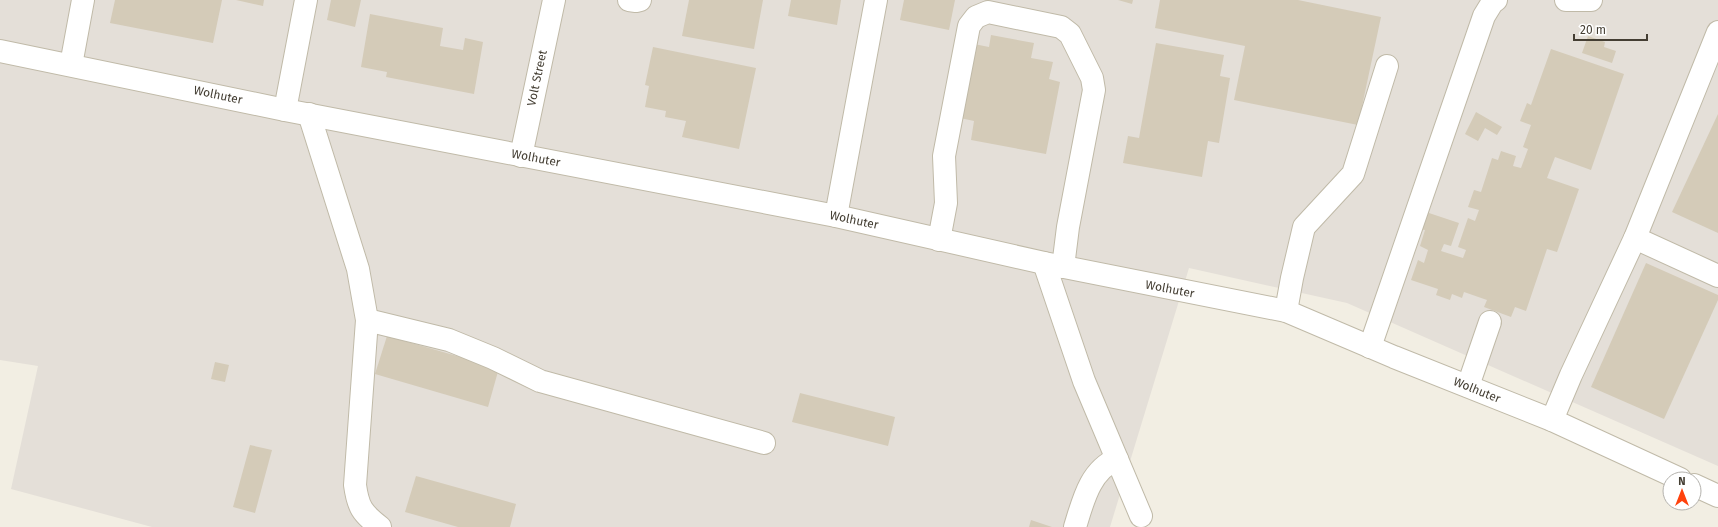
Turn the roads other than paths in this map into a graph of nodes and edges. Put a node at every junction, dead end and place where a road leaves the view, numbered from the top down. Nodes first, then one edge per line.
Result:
1 (83, 0) edge
2 (306, 0) edge
3 (554, 0) edge
4 (629, 0) edge
5 (640, 0) edge
6 (876, 0) edge
7 (1496, 0) edge
8 (1566, 0) edge
9 (1591, 0) edge
10 (1718, 32) edge
11 (0, 51) edge
12 (71, 65) junction
13 (1387, 66) dead end
14 (286, 110) junction
15 (309, 114) junction
16 (521, 156) junction
17 (836, 216) junction
18 (1635, 238) junction
19 (940, 240) junction
20 (1054, 265) junction
21 (1718, 276) edge
22 (1286, 311) junction
23 (367, 320) junction
24 (1490, 322) dead end
25 (1370, 347) junction
26 (1468, 386) junction
27 (1552, 420) junction
28 (764, 443) dead end
29 (1117, 459) junction
30 (1663, 471) edge
31 (1702, 489) edge
32 (1718, 496) edge
33 (1141, 516) dead end
34 (380, 527) edge
35 (1075, 527) edge

1 - 12 street
2 - 14 street
3 - 16 street, Volt Street
4 - 5 street
6 - 17 street
7 - 25 street
8 - 9 street
10 - 18 street
11 - 12 street, Wolhuter
12 - 14 street, Wolhuter
13 - 22 street
14 - 15 street, Wolhuter
15 - 16 street, Wolhuter
15 - 23 street
16 - 17 street, Wolhuter
17 - 19 street, Wolhuter
18 - 21 street
18 - 27 street
19 - 20 street, Wolhuter
19 - 20 street
20 - 22 street, Wolhuter
20 - 29 street
22 - 25 street, Wolhuter
23 - 28 street
23 - 34 street
24 - 26 street
25 - 26 street, Wolhuter
26 - 27 street, Wolhuter
27 - 30 street, Wolhuter
29 - 33 street
29 - 35 street
31 - 32 street

